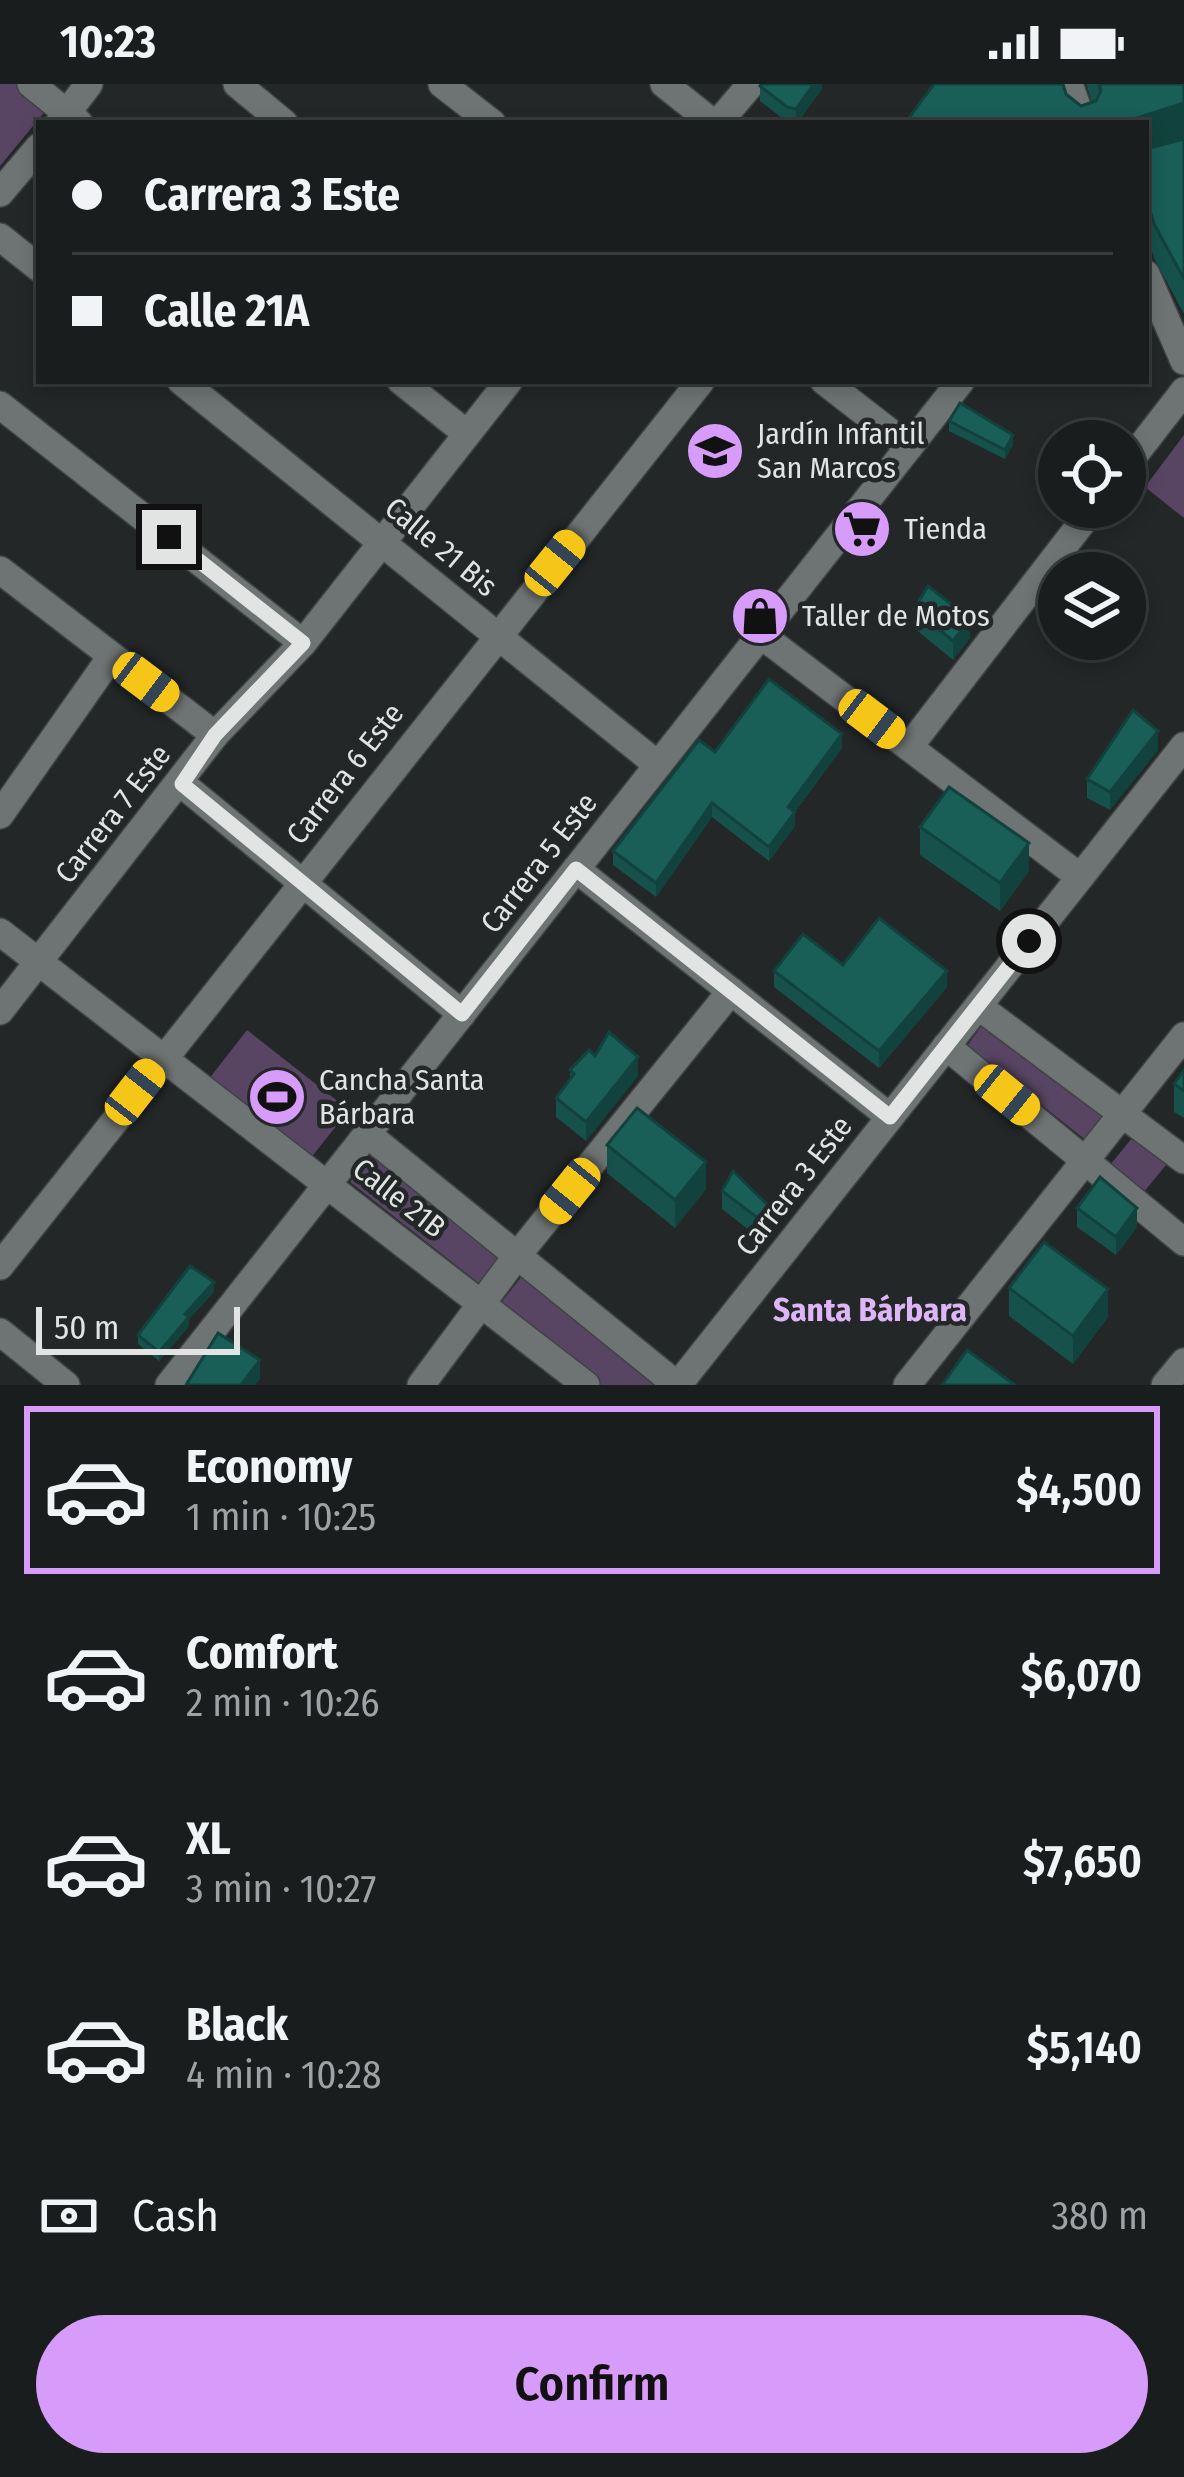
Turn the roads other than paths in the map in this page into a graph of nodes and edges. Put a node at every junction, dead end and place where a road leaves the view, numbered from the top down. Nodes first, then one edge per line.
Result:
1 (31, 84) edge
2 (88, 84) edge
3 (237, 84) edge
4 (442, 84) edge
5 (664, 84) edge
6 (751, 84) edge
7 (1069, 84) edge
8 (68, 120) edge
9 (280, 120) edge
10 (488, 120) edge
11 (712, 120) edge
12 (719, 120) edge
13 (1082, 120) edge
14 (36, 151) edge
15 (0, 193) edge
16 (0, 237) edge
17 (36, 266) edge
18 (1149, 277) edge
19 (1172, 299) edge
20 (1184, 361) edge
21 (185, 384) edge
22 (405, 384) edge
23 (507, 384) edge
24 (699, 384) edge
25 (828, 384) edge
26 (959, 384) edge
27 (1184, 391) edge
28 (0, 405) edge
29 (466, 434) junction
30 (1146, 440) edge
31 (909, 447) junction
32 (1078, 528) edge
33 (380, 539) junction
34 (5, 584) edge
35 (761, 635) junction
36 (496, 636) junction
37 (303, 643) junction
38 (111, 656) junction
39 (215, 735) junction
40 (1184, 746) edge
41 (909, 747) junction
42 (658, 765) junction
43 (182, 784) junction
44 (0, 814) edge
45 (576, 869) junction
46 (1081, 877) junction
47 (300, 884) junction
48 (0, 932) edge
49 (38, 962) junction
50 (731, 991) junction
51 (978, 1006) junction
52 (0, 1011) edge
53 (462, 1014) junction
54 (1184, 1036) edge
55 (946, 1046) junction
56 (162, 1057) junction
57 (1123, 1115) junction
58 (890, 1117) junction
59 (367, 1134) junction
60 (1087, 1160) junction
61 (1184, 1160) edge
62 (327, 1185) junction
63 (1184, 1242) edge
64 (516, 1257) junction
65 (0, 1266) edge
66 (481, 1304) junction
67 (0, 1332) edge
68 (66, 1385) edge
69 (169, 1385) edge
70 (421, 1385) edge
71 (586, 1385) edge
72 (678, 1385) edge
73 (907, 1385) edge

1 - 8 street
2 - 8 street
3 - 9 street
4 - 10 street
5 - 11 street
6 - 12 street
7 - 13 street
14 - 15 street
16 - 17 street
18 - 19 street
19 - 20 street
21 - 33 street, Calle 21 Bis
22 - 29 street
23 - 29 street, Carrera 7 Este
24 - 36 street, Carrera 6 Este
25 - 31 street
26 - 31 street, Carrera 5 Este
27 - 30 street
28 - 37 street
29 - 33 street, Carrera 7 Este
31 - 35 street, Carrera 5 Este
32 - 41 street
33 - 36 street, Calle 21 Bis
33 - 37 street, Carrera 7 Este
34 - 38 street
35 - 41 street
35 - 42 street, Carrera 5 Este
36 - 42 street, Calle 21 Bis
36 - 47 street, Carrera 6 Este
37 - 39 street, Carrera 7 Este
38 - 39 street
38 - 44 street
39 - 43 street, Carrera 7 Este
40 - 46 street, Carrera 3 Este
41 - 46 street
42 - 45 street, Carrera 5 Este
43 - 47 street
43 - 49 street, Carrera 7 Este
45 - 50 street
45 - 53 street, Carrera 5 Este
46 - 51 street, Carrera 3 Este
47 - 53 street
47 - 56 street, Carrera 6 Este
48 - 49 street, Calle 21B
49 - 52 street, Carrera 7 Este
49 - 56 street, Calle 21B
50 - 58 street
50 - 64 street
51 - 55 street, Carrera 3 Este
51 - 57 street
53 - 59 street, Carrera 5 Este
54 - 57 street
55 - 58 street, Carrera 3 Este
55 - 60 street
56 - 62 street, Calle 21B
56 - 65 street, Carrera 6 Este
57 - 60 street
57 - 61 street
58 - 72 street, Carrera 3 Este
59 - 62 street, Carrera 5 Este
59 - 64 street, Calle 21B
60 - 63 street
60 - 73 street
62 - 66 street, Calle 21B
62 - 69 street, Carrera 5 Este
64 - 66 street
64 - 72 street, Calle 21B
66 - 70 street
66 - 71 street, Calle 21B
67 - 68 street

